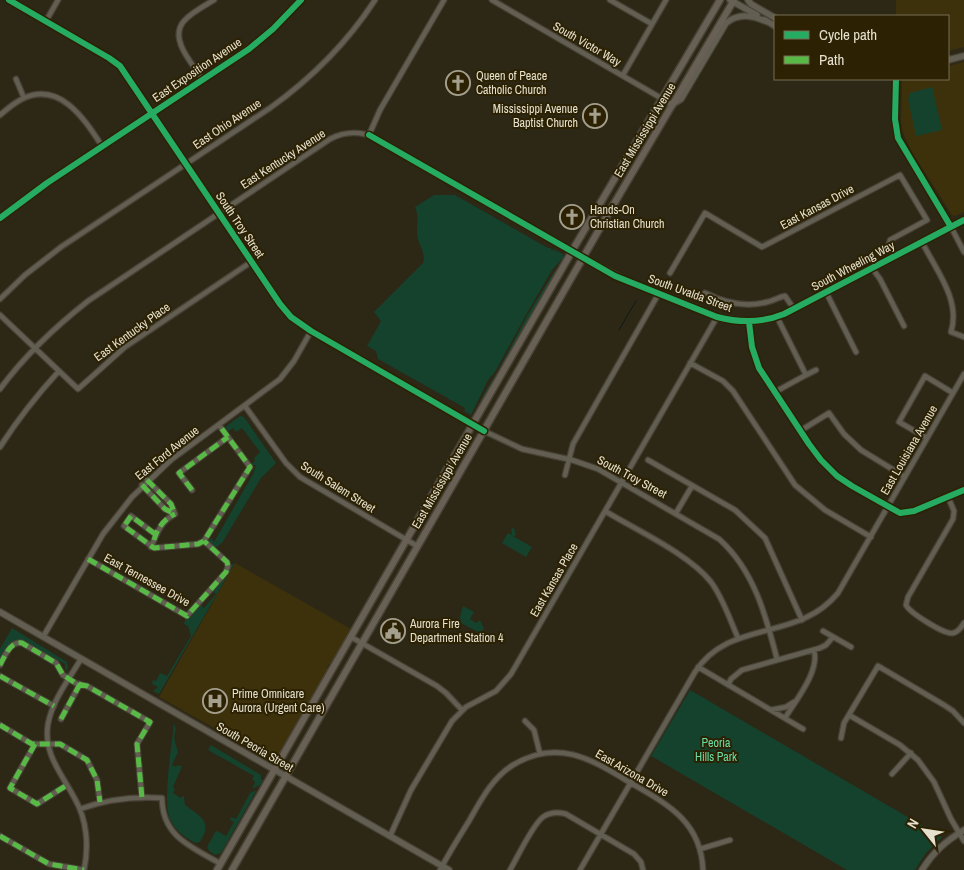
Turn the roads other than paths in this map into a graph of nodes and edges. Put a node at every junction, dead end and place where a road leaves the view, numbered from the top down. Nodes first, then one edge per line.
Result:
1 (9, 0) edge
2 (58, 0) edge
3 (214, 0) edge
4 (300, 0) edge
5 (375, 0) edge
6 (444, 0) edge
7 (492, 0) edge
8 (610, 0) edge
9 (666, 0) edge
10 (720, 0) edge
11 (748, 0) edge
12 (733, 1) edge
13 (774, 17) edge
14 (46, 21) junction
15 (768, 22) junction
16 (652, 24) junction
17 (774, 25) edge
18 (964, 56) edge
19 (949, 60) edge
20 (623, 76) junction
21 (16, 79) dead end
22 (203, 80) junction
23 (896, 80) edge
24 (24, 98) junction
25 (662, 99) junction
26 (673, 105) junction
27 (153, 113) junction
28 (0, 115) edge
29 (369, 135) junction
30 (102, 146) junction
31 (186, 164) junction
32 (219, 213) junction
33 (0, 218) edge
34 (964, 220) edge
35 (951, 227) junction
36 (922, 242) junction
37 (572, 252) junction
38 (964, 252) edge
39 (895, 256) junction
40 (583, 258) junction
41 (252, 262) junction
42 (872, 268) junction
43 (670, 273) dead end
44 (826, 292) junction
45 (659, 293) junction
46 (705, 293) dead end
47 (0, 299) edge
48 (794, 309) junction
49 (0, 315) edge
50 (717, 317) junction
51 (776, 317) junction
52 (749, 322) junction
53 (904, 326) dead end
54 (311, 331) junction
55 (964, 336) edge
56 (35, 348) junction
57 (856, 352) dead end
58 (690, 362) junction
59 (816, 370) dead end
60 (59, 371) junction
61 (964, 374) edge
62 (806, 375) junction
63 (0, 389) edge
64 (775, 392) junction
65 (953, 393) junction
66 (245, 406) junction
67 (473, 424) junction
68 (219, 425) junction
69 (484, 430) junction
70 (800, 431) junction
71 (228, 438) junction
72 (927, 438) junction
73 (0, 447) edge
74 (568, 459) junction
75 (648, 460) dead end
76 (565, 474) dead end
77 (905, 477) junction
78 (148, 480) junction
79 (622, 482) junction
80 (142, 485) junction
81 (692, 486) junction
82 (192, 490) dead end
83 (964, 490) edge
84 (948, 497) junction
85 (888, 507) junction
86 (605, 511) junction
87 (676, 513) junction
88 (175, 514) junction
89 (155, 534) junction
90 (871, 536) junction
91 (406, 540) junction
92 (204, 541) junction
93 (417, 546) junction
94 (151, 547) junction
95 (88, 559) junction
96 (0, 612) edge
97 (802, 620) junction
98 (964, 622) edge
99 (769, 630) junction
100 (823, 631) dead end
101 (351, 637) junction
102 (833, 637) junction
103 (43, 638) junction
104 (738, 638) junction
105 (362, 643) junction
106 (852, 647) dead end
107 (814, 650) junction
108 (81, 659) junction
109 (777, 659) junction
110 (0, 665) edge
111 (698, 667) junction
112 (0, 676) edge
113 (69, 679) junction
114 (80, 684) junction
115 (728, 685) junction
116 (795, 701) junction
117 (54, 706) junction
118 (462, 710) junction
119 (770, 710) junction
120 (849, 715) junction
121 (785, 718) junction
122 (61, 719) dead end
123 (525, 721) dead end
124 (964, 723) edge
125 (0, 725) edge
126 (804, 729) dead end
127 (841, 738) dead end
128 (35, 744) junction
129 (48, 744) junction
130 (911, 753) junction
131 (540, 754) junction
132 (274, 770) junction
133 (892, 774) dead end
134 (285, 776) junction
135 (631, 782) junction
136 (67, 785) junction
137 (142, 798) junction
138 (100, 802) junction
139 (80, 809) junction
140 (961, 831) edge
141 (600, 834) junction
142 (0, 836) edge
143 (390, 836) junction
144 (730, 840) dead end
145 (964, 841) edge
146 (700, 849) junction
147 (221, 868) edge
148 (441, 868) edge
149 (84, 870) edge
150 (232, 870) edge
151 (449, 870) edge
152 (510, 870) edge
153 (580, 870) edge
154 (643, 870) edge
155 (703, 870) edge
156 (922, 870) edge

1 - 14 street, South Troy Street
2 - 14 street
3 - 22 street
4 - 22 street, East Exposition Avenue
5 - 31 street, East Ohio Avenue
6 - 29 street
7 - 20 street, South Victor Way
8 - 16 street
9 - 16 street
10 - 25 main road, East Mississippi Avenue
11 - 13 street
12 - 15 street
12 - 26 main road, East Mississippi Avenue
14 - 27 street, South Troy Street
15 - 17 street
15 - 26 street
16 - 20 street
18 - 19 street
20 - 25 street, South Victor Way
21 - 24 street
22 - 27 street, East Exposition Avenue
23 - 35 street
24 - 28 street
24 - 30 street
25 - 26 street, South Victor Way
25 - 37 main road, East Mississippi Avenue
26 - 40 main road, East Mississippi Avenue
27 - 30 street, East Exposition Avenue
27 - 31 street, South Troy Street
29 - 32 street, East Kentucky Avenue
29 - 37 street, South Uvalda Street
30 - 33 street, East Exposition Avenue
31 - 32 street, South Troy Street
31 - 47 street, East Ohio Avenue
32 - 41 street, South Troy Street
32 - 56 street, East Kentucky Avenue
34 - 35 street, South Wheeling Way
35 - 36 street, South Wheeling Way
35 - 38 street
36 - 39 street, South Wheeling Way
36 - 55 street
37 - 40 street, South Uvalda Street
37 - 67 main road, East Mississippi Avenue
39 - 42 street, South Wheeling Way
39 - 43 street, East Kansas Drive
40 - 45 street, South Uvalda Street
40 - 69 main road, East Mississippi Avenue
41 - 54 street, South Troy Street
41 - 60 street, East Kentucky Place
42 - 44 street, South Wheeling Way
42 - 53 street
44 - 48 street, South Wheeling Way
44 - 57 street
45 - 50 street, South Uvalda Street
45 - 74 street
46 - 48 street
48 - 51 street, South Wheeling Way
49 - 56 street, East Kentucky Place
50 - 52 street, South Uvalda Street
50 - 58 street, East Kansas Place
51 - 52 street, South Wheeling Way
51 - 62 street
52 - 64 street
54 - 66 street, East Ford Avenue
54 - 67 street, South Troy Street
56 - 60 street, East Kentucky Place
56 - 63 street, East Kentucky Avenue
58 - 79 street, East Kansas Place
58 - 90 street
59 - 62 street
60 - 73 street
61 - 65 street, East Louisiana Avenue
62 - 64 street
64 - 70 street
65 - 72 street, East Louisiana Avenue
65 - 72 street
66 - 68 street, East Ford Avenue
66 - 91 street, South Salem Street
67 - 69 street, South Troy Street
67 - 91 main road, East Mississippi Avenue
68 - 71 street
68 - 78 street, East Ford Avenue
69 - 74 street, South Troy Street
69 - 93 main road, East Mississippi Avenue
70 - 77 street
70 - 85 street
71 - 82 street
71 - 92 street
72 - 77 street, East Louisiana Avenue
74 - 76 street
74 - 79 street, South Troy Street
75 - 81 street
77 - 85 street, East Louisiana Avenue
78 - 80 street, East Ford Avenue
78 - 88 street
79 - 86 street, East Kansas Place
79 - 87 street, South Troy Street
80 - 88 street
80 - 95 street, East Ford Avenue
81 - 87 street
81 - 97 street
83 - 84 street
84 - 85 street
84 - 98 street
85 - 90 street, East Louisiana Avenue
86 - 104 street
86 - 118 street, East Kansas Place
87 - 99 street, South Troy Street
88 - 89 street
89 - 94 street
89 - 94 street
90 - 97 street, East Louisiana Avenue
91 - 93 street, South Salem Street
91 - 101 main road, East Mississippi Avenue
92 - 94 street
92 - 95 street, East Tennessee Drive
93 - 105 main road, East Mississippi Avenue
95 - 103 street, East Ford Avenue
96 - 103 street, South Peoria Street
97 - 99 street, East Louisiana Avenue
99 - 104 street, East Louisiana Avenue
99 - 109 street, South Troy Street
100 - 102 street
101 - 105 street
101 - 132 main road, East Mississippi Avenue
102 - 106 street
102 - 107 street
103 - 108 street, South Peoria Street
104 - 111 street, East Louisiana Avenue
105 - 118 street
105 - 134 main road, East Mississippi Avenue
107 - 109 street
107 - 116 street
108 - 113 street
108 - 132 street, South Peoria Street
109 - 115 street
110 - 113 street
111 - 115 street
111 - 135 street, East Louisiana Avenue
112 - 117 street
113 - 114 street
113 - 117 street
114 - 122 street
114 - 137 street
115 - 119 street
116 - 119 street
116 - 121 street
117 - 129 street
118 - 143 street, East Kansas Place
119 - 121 street
120 - 124 street
120 - 127 street
120 - 130 street
121 - 126 street
123 - 131 street
125 - 128 street
128 - 129 street
128 - 136 street
129 - 136 street
129 - 138 street
130 - 133 street
130 - 140 street
131 - 135 street, East Arizona Drive
131 - 148 street, East Arizona Drive
132 - 134 street, South Peoria Street
132 - 147 main road, East Mississippi Avenue
134 - 143 street, South Peoria Street
134 - 150 main road, East Mississippi Avenue
135 - 141 street, East Louisiana Avenue
135 - 146 street, East Arizona Drive
136 - 139 street
137 - 138 street
137 - 147 street
138 - 139 street
139 - 149 street
140 - 145 street
140 - 156 street
141 - 152 street
141 - 153 street, East Louisiana Avenue
141 - 154 street
142 - 149 street
143 - 148 street, South Peoria Street
144 - 146 street
146 - 155 street, East Arizona Drive
148 - 151 street, South Peoria Street

